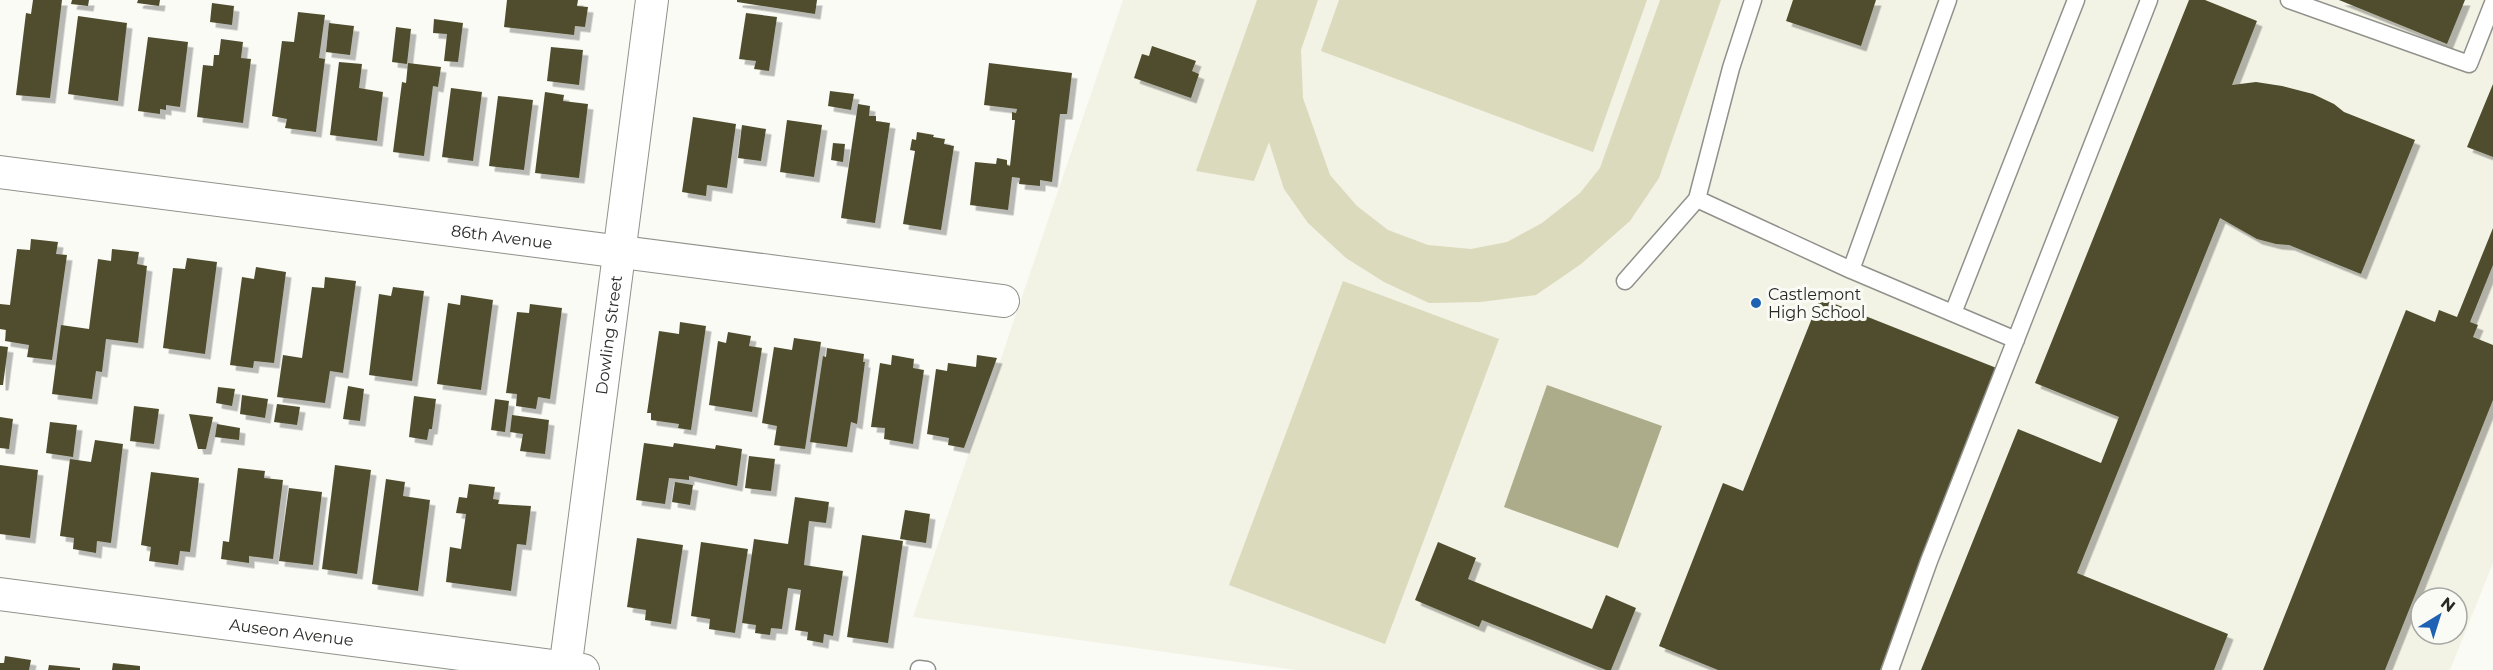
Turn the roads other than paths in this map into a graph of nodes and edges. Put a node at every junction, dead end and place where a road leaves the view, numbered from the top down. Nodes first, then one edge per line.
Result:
1 (652, 0) edge
2 (1753, 0) edge
3 (1948, 0) edge
4 (2076, 0) edge
5 (2149, 0) edge
6 (2289, 0) edge
7 (2493, 3) edge
8 (0, 172) edge
9 (1697, 199) junction
10 (618, 250) junction
11 (1851, 270) junction
12 (1625, 281) dead end
13 (1003, 301) dead end
14 (1953, 313) junction
15 (2016, 340) junction
16 (0, 594) edge
17 (571, 669) edge
18 (1890, 670) edge

1 - 10 street, Dowling Street
2 - 9 lane
3 - 11 lane
4 - 14 lane
5 - 15 lane
6 - 7 lane
8 - 10 street, 86th Avenue
9 - 11 lane
9 - 12 lane
10 - 13 street, 86th Avenue
10 - 17 street, Dowling Street
11 - 14 lane
14 - 15 lane
15 - 18 lane
16 - 17 street, Auseon Avenue

